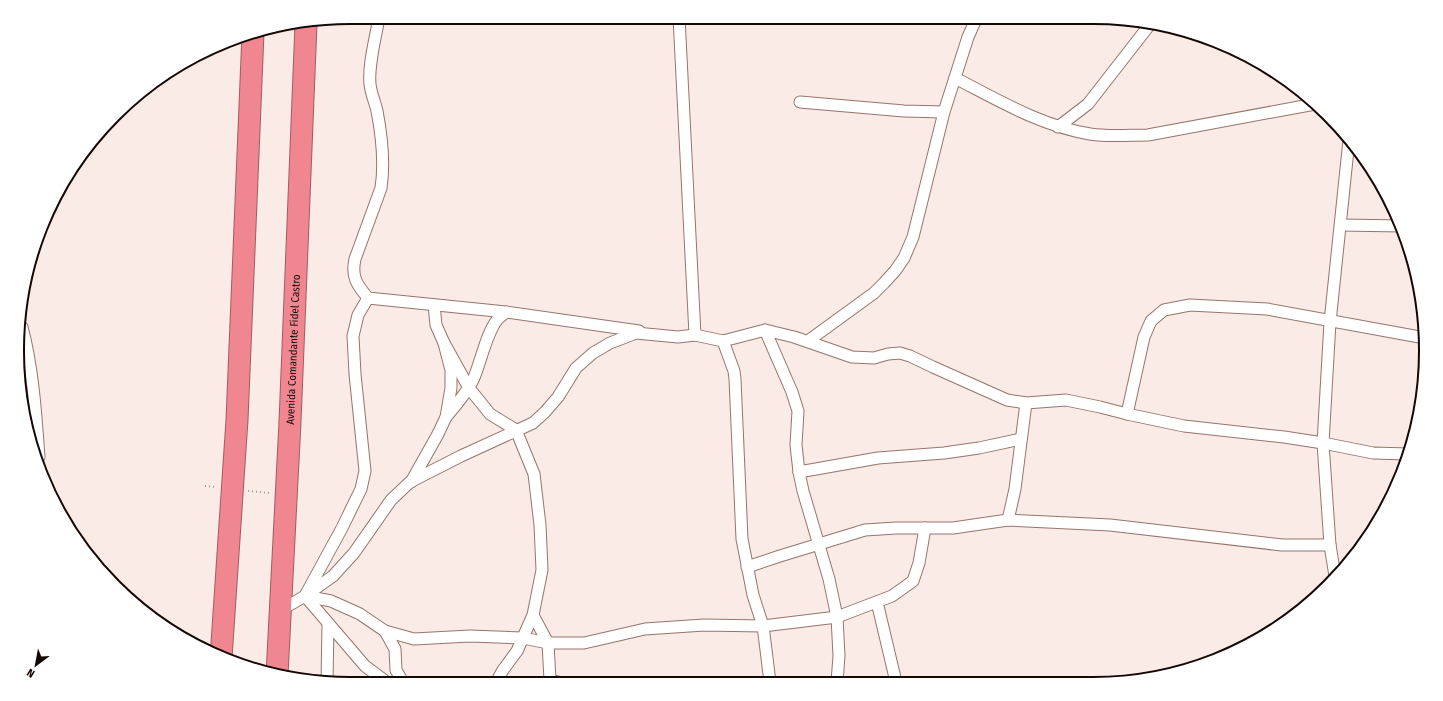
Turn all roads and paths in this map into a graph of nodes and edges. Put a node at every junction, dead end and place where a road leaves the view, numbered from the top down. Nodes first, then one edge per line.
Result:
1 (377, 24) edge
2 (679, 24) edge
3 (974, 24) edge
4 (306, 27) edge
5 (1146, 29) edge
6 (253, 39) edge
7 (955, 78) junction
8 (800, 102) dead end
9 (1308, 105) edge
10 (944, 112) junction
11 (1058, 126) junction
12 (1348, 148) edge
13 (1341, 225) junction
14 (1394, 226) edge
15 (368, 298) junction
16 (434, 305) junction
17 (506, 312) junction
18 (1330, 322) junction
19 (765, 330) junction
20 (695, 336) junction
21 (25, 337) edge
22 (678, 337) junction
23 (1418, 337) edge
24 (723, 340) junction
25 (808, 341) junction
26 (444, 343) junction
27 (469, 388) junction
28 (1026, 402) junction
29 (1127, 414) junction
30 (446, 417) junction
31 (516, 430) junction
32 (1021, 439) junction
33 (1323, 443) junction
34 (38, 444) edge
35 (1402, 454) edge
36 (799, 472) junction
37 (410, 482) junction
38 (205, 486) dead end
39 (220, 488) dead end
40 (243, 490) dead end
41 (274, 493) dead end
42 (1008, 520) junction
43 (925, 528) junction
44 (819, 545) junction
45 (1330, 545) junction
46 (747, 567) junction
47 (1334, 570) edge
48 (305, 596) junction
49 (877, 602) junction
50 (281, 610) junction
51 (533, 615) junction
52 (837, 617) junction
53 (328, 623) junction
54 (763, 626) junction
55 (385, 631) junction
56 (523, 638) junction
57 (548, 643) junction
58 (222, 650) edge
59 (277, 669) edge
60 (326, 676) edge
61 (380, 677) edge
62 (400, 677) edge
63 (500, 677) edge
64 (550, 677) edge
65 (769, 677) edge
66 (837, 677) edge
67 (895, 677) edge

1 - 15 street
2 - 20 street
3 - 7 street
4 - 50 highway, Avenida Comandante Fidel Castro
5 - 11 street
6 - 58 highway
7 - 10 street
7 - 11 street
8 - 10 street
9 - 11 street
10 - 25 street
12 - 13 street
13 - 14 street
13 - 18 street
15 - 16 street
15 - 48 street
16 - 17 street
16 - 26 street
17 - 22 street
17 - 27 street
18 - 23 street
18 - 29 street
18 - 33 street
19 - 24 street
19 - 25 street
19 - 36 street
20 - 22 street
20 - 24 street
21 - 34 street
22 - 31 street
24 - 46 street
25 - 28 street
26 - 27 street
26 - 30 street
27 - 30 street
27 - 31 street
28 - 29 street
28 - 32 street
29 - 33 street
30 - 37 street
31 - 37 street
31 - 51 street
32 - 36 street
32 - 42 street
33 - 35 street
33 - 45 street
36 - 44 street
37 - 48 street
38 - 39 path
40 - 41 path
42 - 43 street
42 - 45 street
43 - 44 street
43 - 49 street
44 - 46 street
44 - 52 street
45 - 47 street
46 - 54 street
48 - 50 street
48 - 53 street
48 - 55 street
49 - 52 street
49 - 67 street
50 - 59 highway, Avenida Comandante Fidel Castro
51 - 56 street
51 - 57 street
52 - 54 street
52 - 66 street
53 - 60 street
53 - 61 street
54 - 57 street
54 - 65 street
55 - 56 street
55 - 62 street
56 - 57 street
56 - 63 street
57 - 64 street

